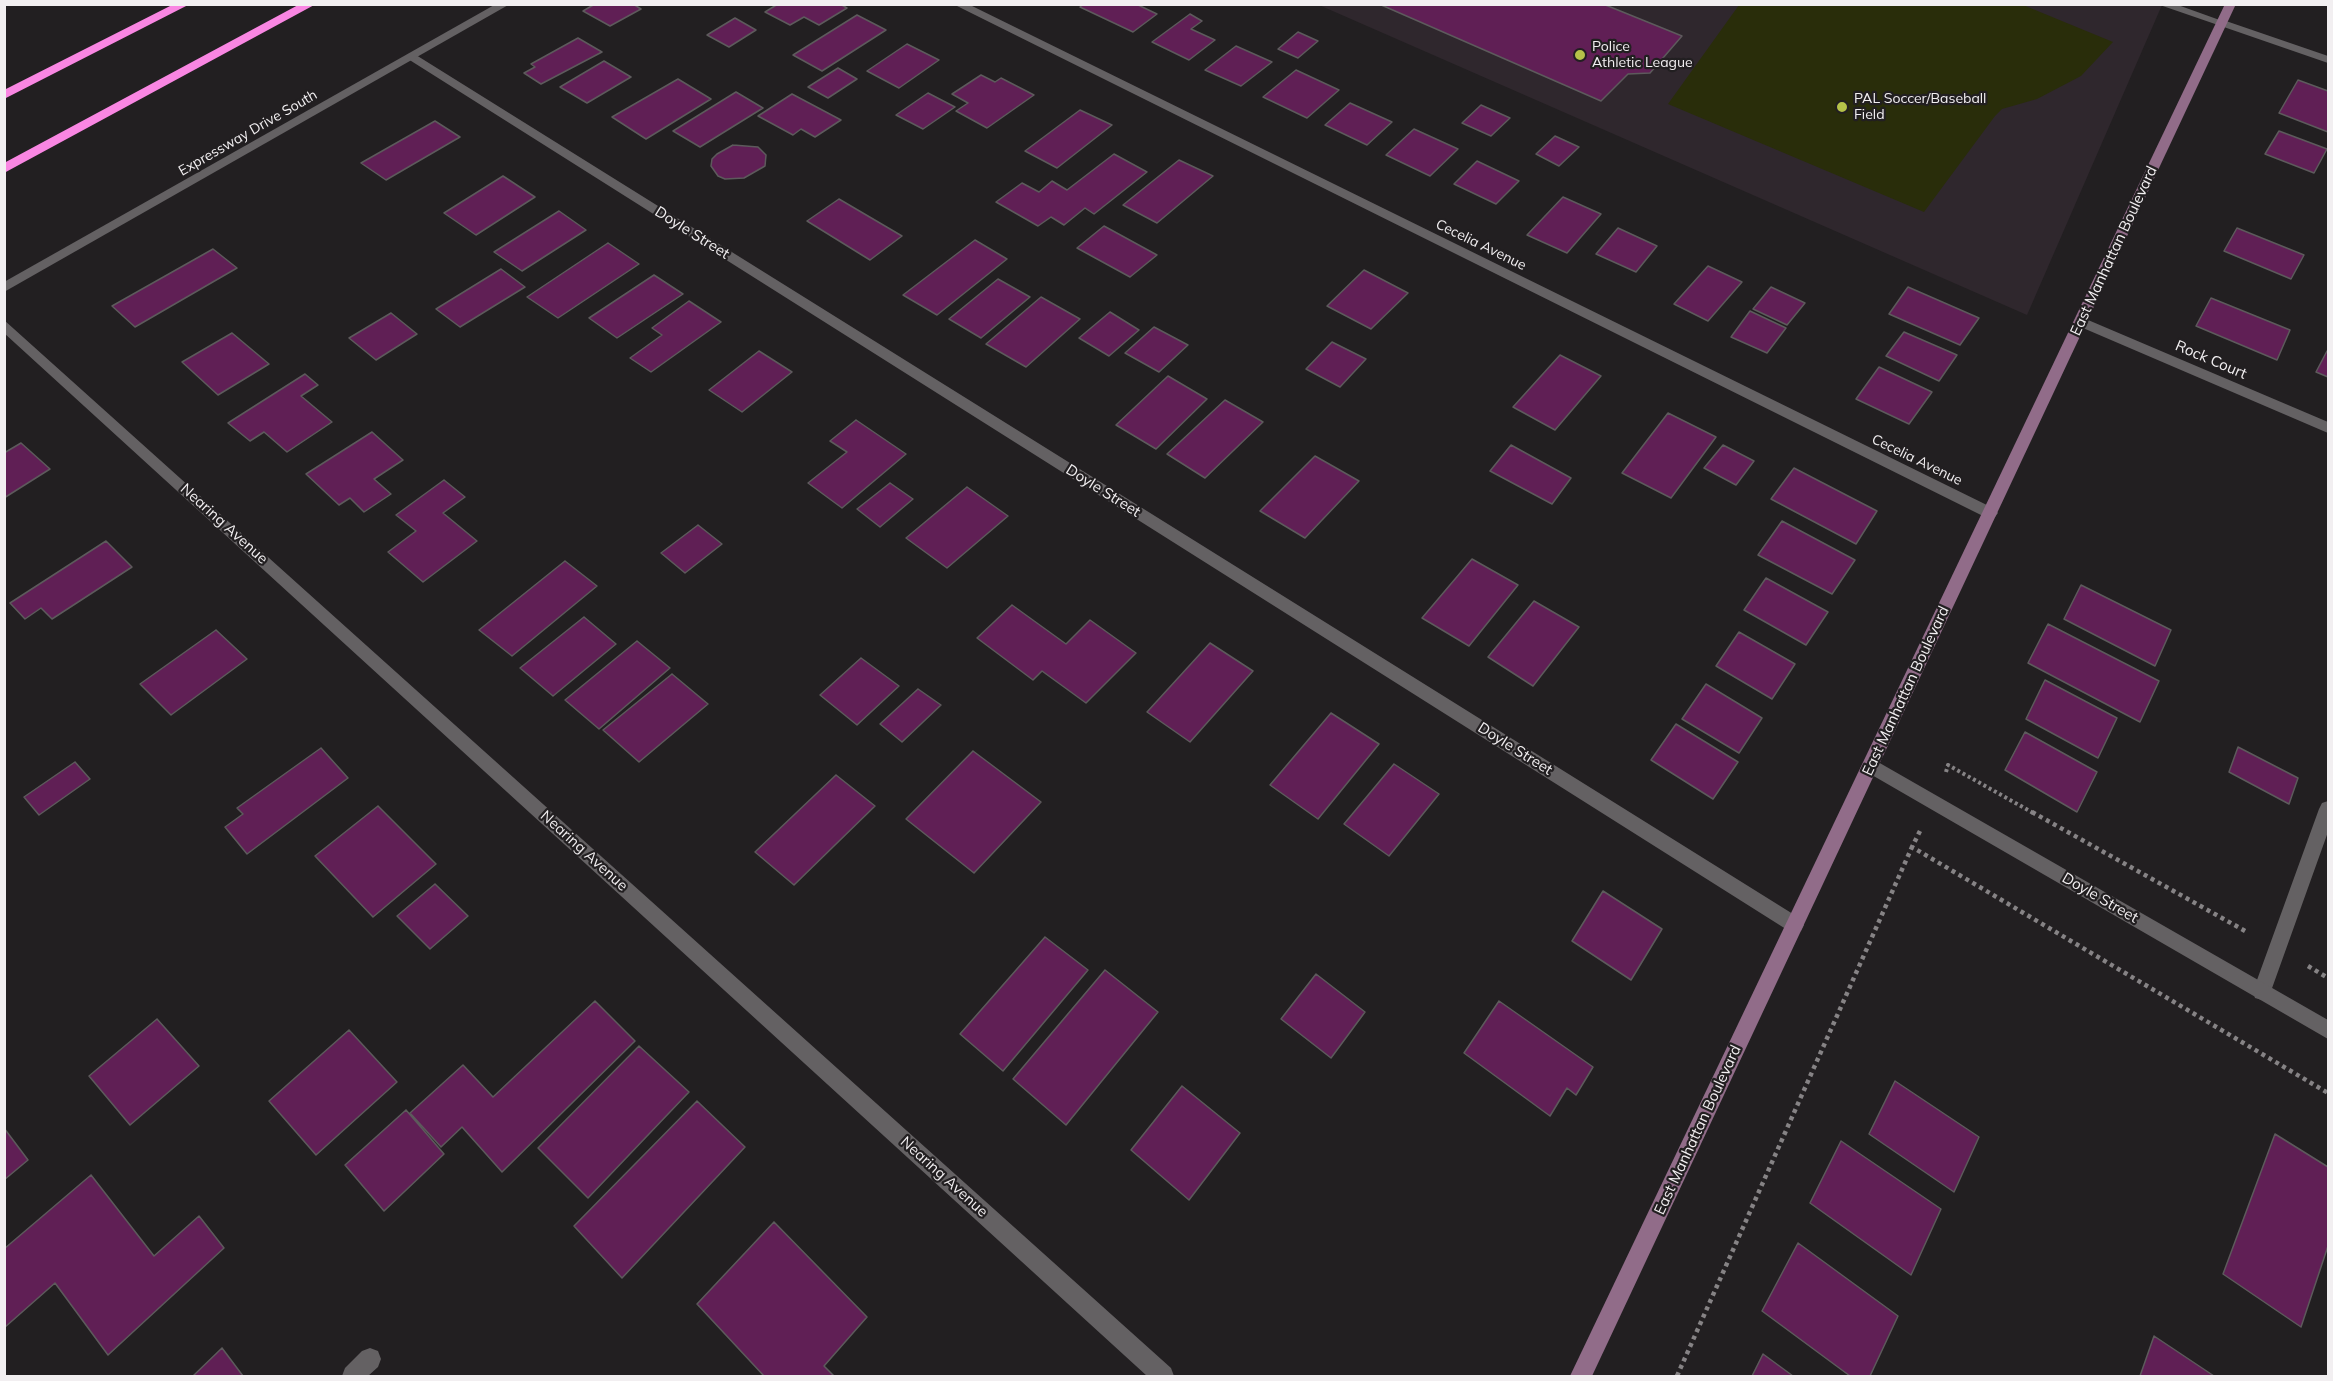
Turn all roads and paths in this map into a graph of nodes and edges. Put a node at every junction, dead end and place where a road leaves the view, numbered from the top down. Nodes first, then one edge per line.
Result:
1 (176, 4) edge
2 (184, 4) edge
3 (310, 4) edge
4 (506, 4) edge
5 (958, 4) edge
6 (2162, 4) edge
7 (2231, 4) edge
8 (2222, 23) junction
9 (83, 55) junction
10 (412, 57) junction
11 (2328, 60) edge
12 (4, 95) edge
13 (4, 169) edge
14 (4, 288) edge
15 (2081, 322) junction
16 (4, 325) edge
17 (2328, 428) edge
18 (1990, 513) junction
19 (1871, 766) junction
20 (2328, 809) edge
21 (1912, 848) dead end
22 (1795, 925) junction
23 (2262, 991) junction
24 (2328, 1030) edge
25 (370, 1359) dead end
26 (353, 1377) edge
27 (1163, 1377) edge
28 (1581, 1377) edge
29 (1677, 1377) edge

1 - 9 highway
2 - 9 highway
3 - 13 highway
4 - 10 street, Expressway Drive South
5 - 18 street, Cecelia Avenue
6 - 8 street
7 - 8 main road, East Manhattan Boulevard
8 - 11 street
8 - 15 main road, East Manhattan Boulevard
9 - 12 highway
10 - 14 street, Expressway Drive South
10 - 22 street, Doyle Street
15 - 17 street, Rock Court
15 - 18 main road, East Manhattan Boulevard
16 - 27 street, Nearing Avenue
18 - 19 main road, East Manhattan Boulevard
19 - 22 main road, East Manhattan Boulevard
19 - 23 street, Doyle Street
20 - 23 street
21 - 29 path
22 - 28 main road, East Manhattan Boulevard
23 - 24 street, Doyle Street
25 - 26 street

